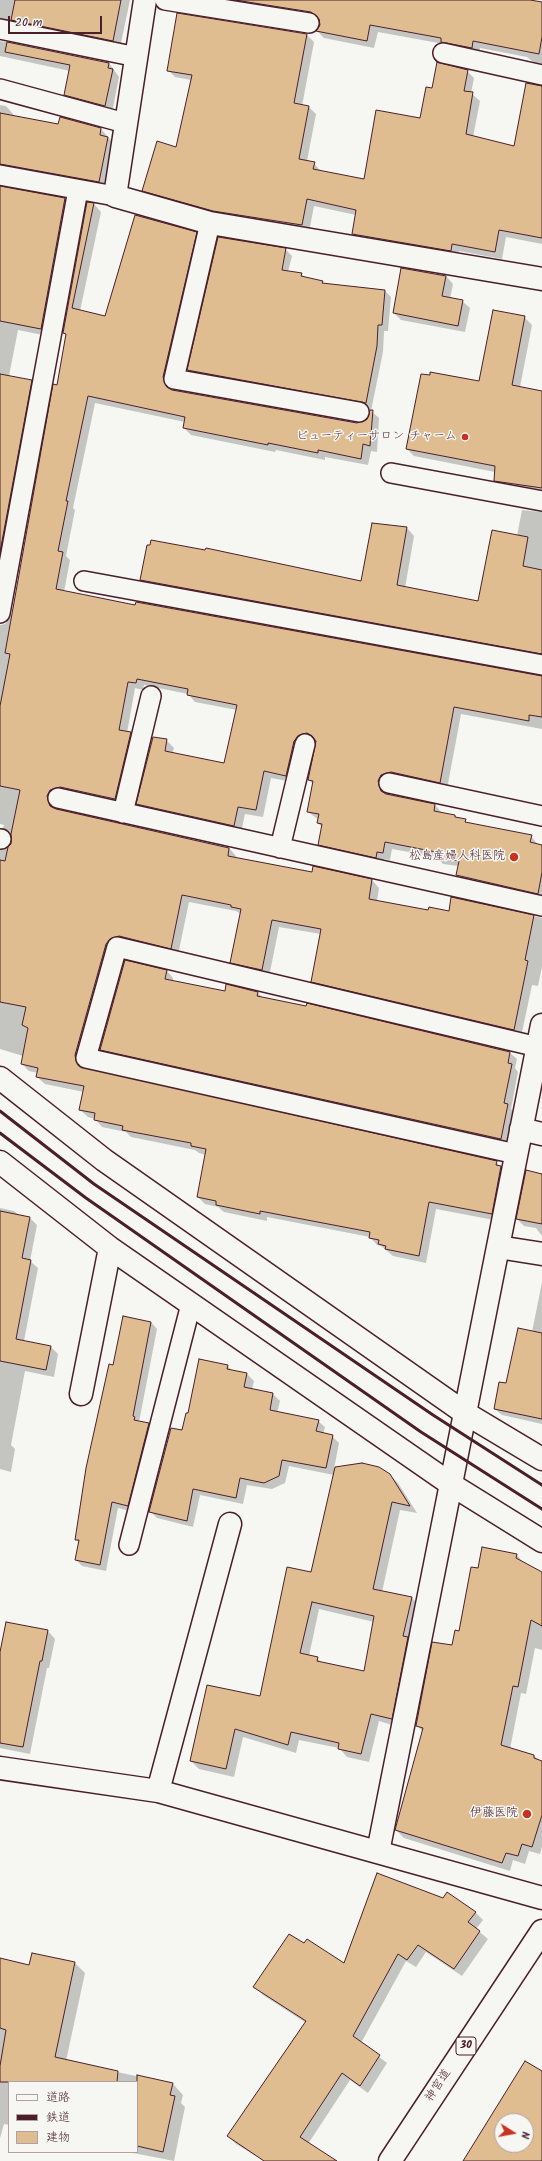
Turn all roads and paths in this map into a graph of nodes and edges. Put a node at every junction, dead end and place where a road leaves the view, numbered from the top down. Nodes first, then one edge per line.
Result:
1 (145, 0) edge
2 (165, 0) edge
3 (309, 24) dead end
4 (0, 29) edge
5 (443, 54) dead end
6 (137, 57) junction
7 (542, 75) edge
8 (0, 89) edge
9 (125, 123) junction
10 (0, 175) edge
11 (78, 190) junction
12 (115, 196) junction
13 (210, 223) junction
14 (542, 279) edge
15 (358, 412) dead end
16 (391, 473) dead end
17 (542, 501) edge
18 (84, 581) dead end
19 (0, 613) edge
20 (542, 665) edge
21 (151, 696) dead end
22 (305, 744) dead end
23 (389, 783) dead end
24 (58, 798) dead end
25 (123, 813) junction
26 (542, 816) edge
27 (280, 848) junction
28 (542, 906) edge
29 (542, 1025) edge
30 (538, 1047) junction
31 (0, 1078) edge
32 (521, 1129) junction
33 (542, 1134) edge
34 (516, 1154) junction
35 (0, 1162) edge
36 (498, 1247) junction
37 (110, 1248) junction
38 (542, 1254) edge
39 (191, 1304) junction
40 (81, 1394) dead end
41 (465, 1414) junction
42 (542, 1458) edge
43 (452, 1485) junction
44 (230, 1524) dead end
45 (542, 1541) edge
46 (129, 1545) dead end
47 (0, 1768) edge
48 (158, 1791) junction
49 (378, 1852) junction
50 (542, 1898) edge
51 (542, 1931) edge
52 (390, 2161) edge

1 - 6 street
2 - 3 lane
4 - 6 lane
5 - 7 lane
6 - 9 street
8 - 9 lane
9 - 12 street
10 - 11 lane
11 - 12 lane
11 - 19 lane
12 - 13 street
13 - 14 street
13 - 15 lane
16 - 17 lane
18 - 20 lane
21 - 25 lane
22 - 27 lane
23 - 26 lane
24 - 25 lane
25 - 27 lane
27 - 28 lane
29 - 30 street
30 - 32 street
30 - 34 lane
31 - 41 street
32 - 33 street
32 - 34 street
34 - 36 street
35 - 37 street
36 - 38 street
36 - 41 street
37 - 39 street
37 - 40 street
39 - 43 street
39 - 46 lane
41 - 42 street
41 - 43 street
43 - 45 street
43 - 49 street
44 - 48 street
47 - 48 street
48 - 49 street
49 - 50 street
51 - 52 street, 神宮道 / 30

